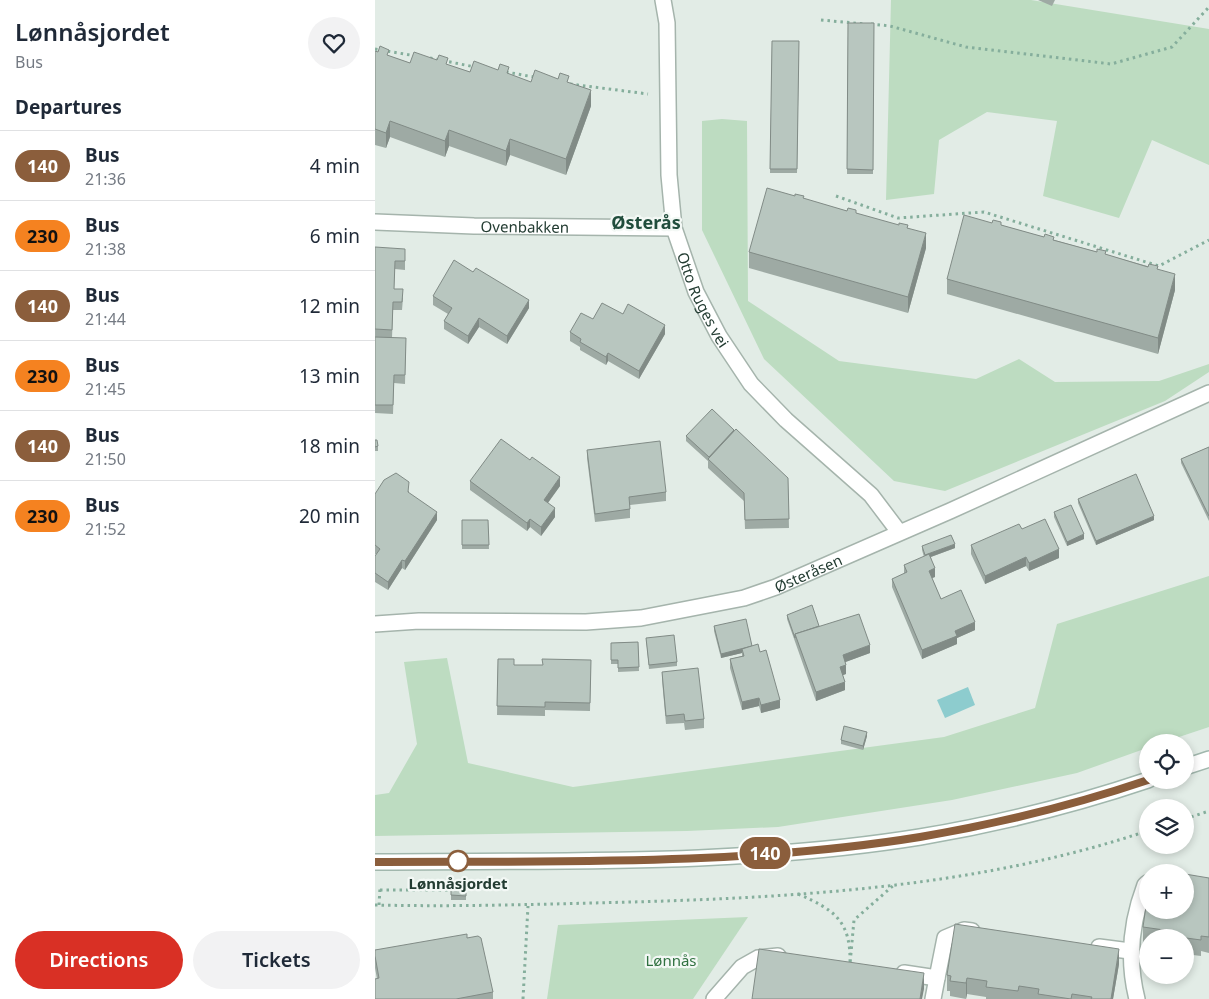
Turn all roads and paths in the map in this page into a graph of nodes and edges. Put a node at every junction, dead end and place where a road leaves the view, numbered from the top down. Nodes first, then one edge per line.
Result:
1 (663, 0) edge
2 (1209, 7) edge
3 (821, 20) dead end
4 (375, 48) edge
5 (481, 68) edge
6 (500, 71) edge
7 (538, 78) edge
8 (567, 83) edge
9 (666, 96) junction
10 (836, 196) dead end
11 (375, 222) edge
12 (674, 228) junction
13 (1209, 240) edge
14 (1209, 393) edge
15 (899, 532) junction
16 (375, 624) edge
17 (1209, 759) edge
18 (1194, 764) edge
19 (1139, 783) edge
20 (1209, 811) edge
21 (1194, 816) edge
22 (1139, 834) edge
23 (375, 862) edge
24 (380, 883) dead end
25 (895, 884) junction
26 (380, 890) junction
27 (459, 890) edge
28 (797, 894) junction
29 (1139, 902) edge
30 (377, 905) edge
31 (528, 906) junction
32 (984, 933) edge
33 (1081, 945) edge
34 (1130, 951) junction
35 (795, 958) edge
36 (888, 970) edge
37 (937, 978) junction
38 (523, 999) edge
39 (714, 999) edge
40 (933, 999) edge
41 (1137, 999) edge

1 - 9 street, Otto Ruges vei
2 - 3 path
4 - 5 path
6 - 7 path
8 - 9 path
9 - 12 street, Otto Ruges vei
10 - 13 path
11 - 12 street, Ovenbakken
12 - 15 street, Otto Ruges vei
14 - 15 street, Østeråsen
15 - 16 street, Østeråsen
17 - 18 street
19 - 23 street
20 - 21 path
22 - 25 path
24 - 26 path
25 - 28 path
25 - 28 path
26 - 27 path
26 - 30 path
28 - 31 path
29 - 34 street
30 - 31 path
31 - 38 path
32 - 37 street
33 - 34 street
34 - 41 street
35 - 39 street
36 - 37 street
37 - 40 street

